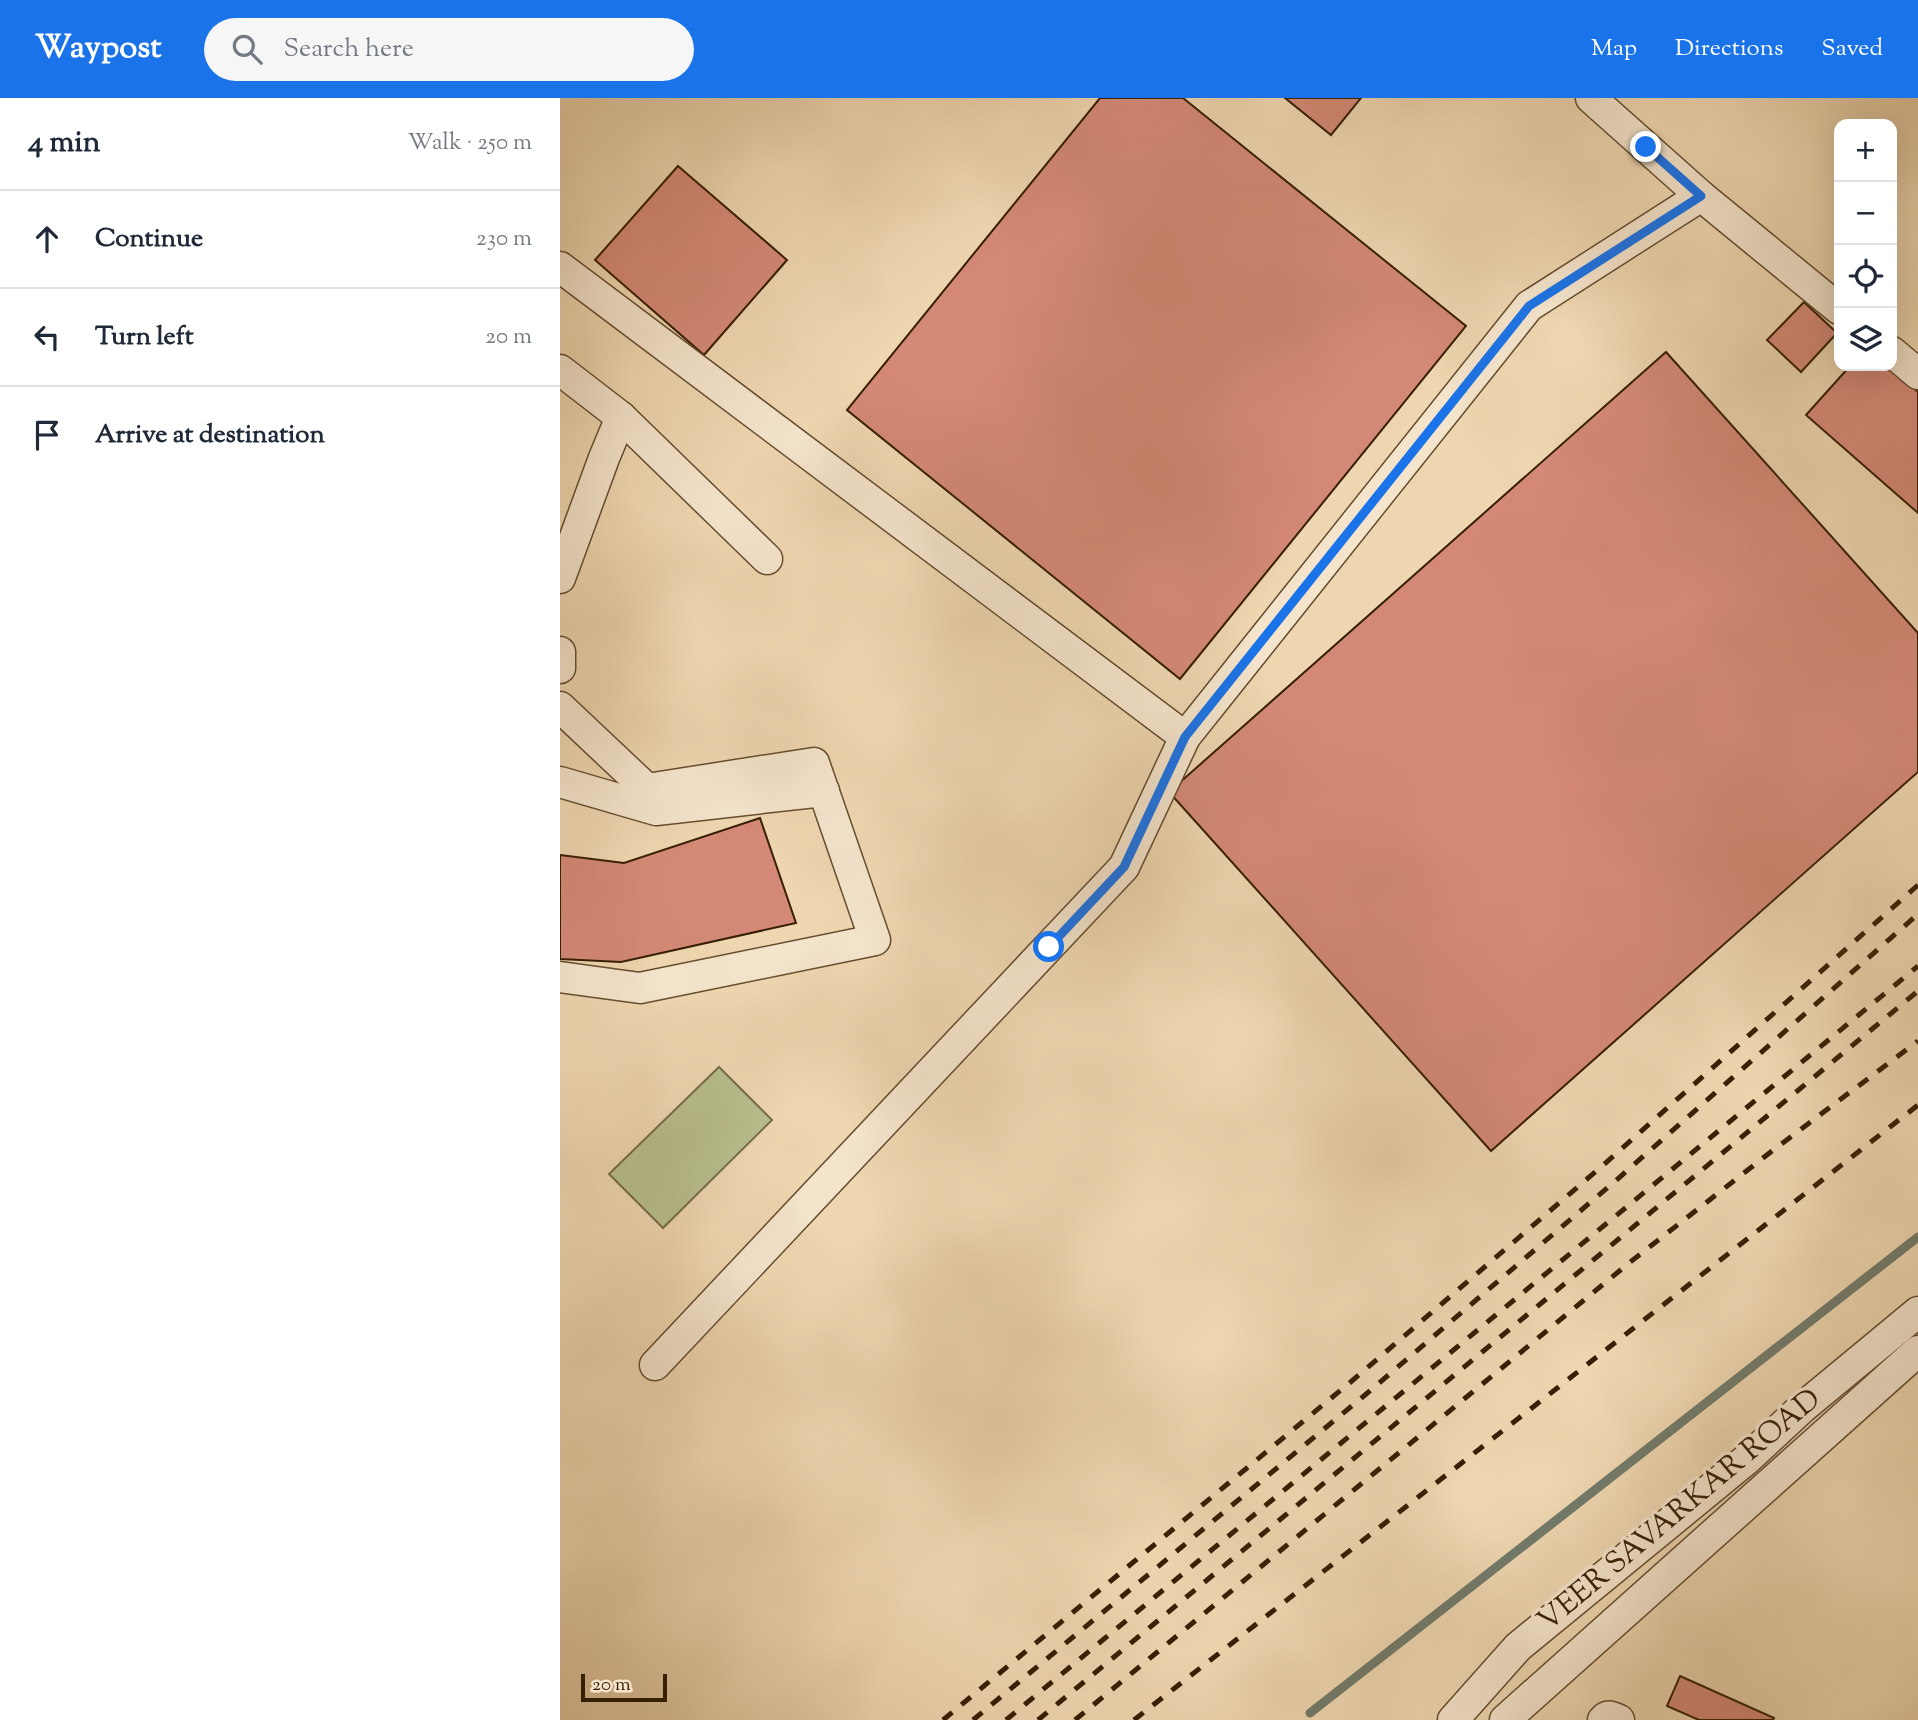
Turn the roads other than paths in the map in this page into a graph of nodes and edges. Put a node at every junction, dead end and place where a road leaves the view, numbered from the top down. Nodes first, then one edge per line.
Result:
1 (1591, 98) edge
2 (1701, 196) junction
3 (560, 267) edge
4 (1838, 308) edge
5 (1897, 356) edge
6 (560, 370) edge
7 (1918, 374) edge
8 (621, 417) junction
9 (766, 559) dead end
10 (560, 578) edge
11 (560, 652) edge
12 (560, 668) edge
13 (560, 706) edge
14 (1185, 737) junction
15 (560, 782) edge
16 (824, 791) junction
17 (560, 977) edge
18 (1918, 1312) edge
19 (1918, 1351) edge
20 (654, 1365) dead end
21 (1453, 1720) edge
22 (1505, 1720) edge
23 (1602, 1720) edge
24 (1619, 1720) edge

1 - 2 street
2 - 4 street
2 - 14 street
3 - 14 street
5 - 7 street
6 - 8 street
8 - 9 street
8 - 10 street
11 - 12 street
13 - 16 street
14 - 20 street
15 - 16 street
16 - 17 street
18 - 21 street, VEER SAVARKAR ROAD
19 - 22 street, VEER SAVARKAR ROAD
23 - 24 street

